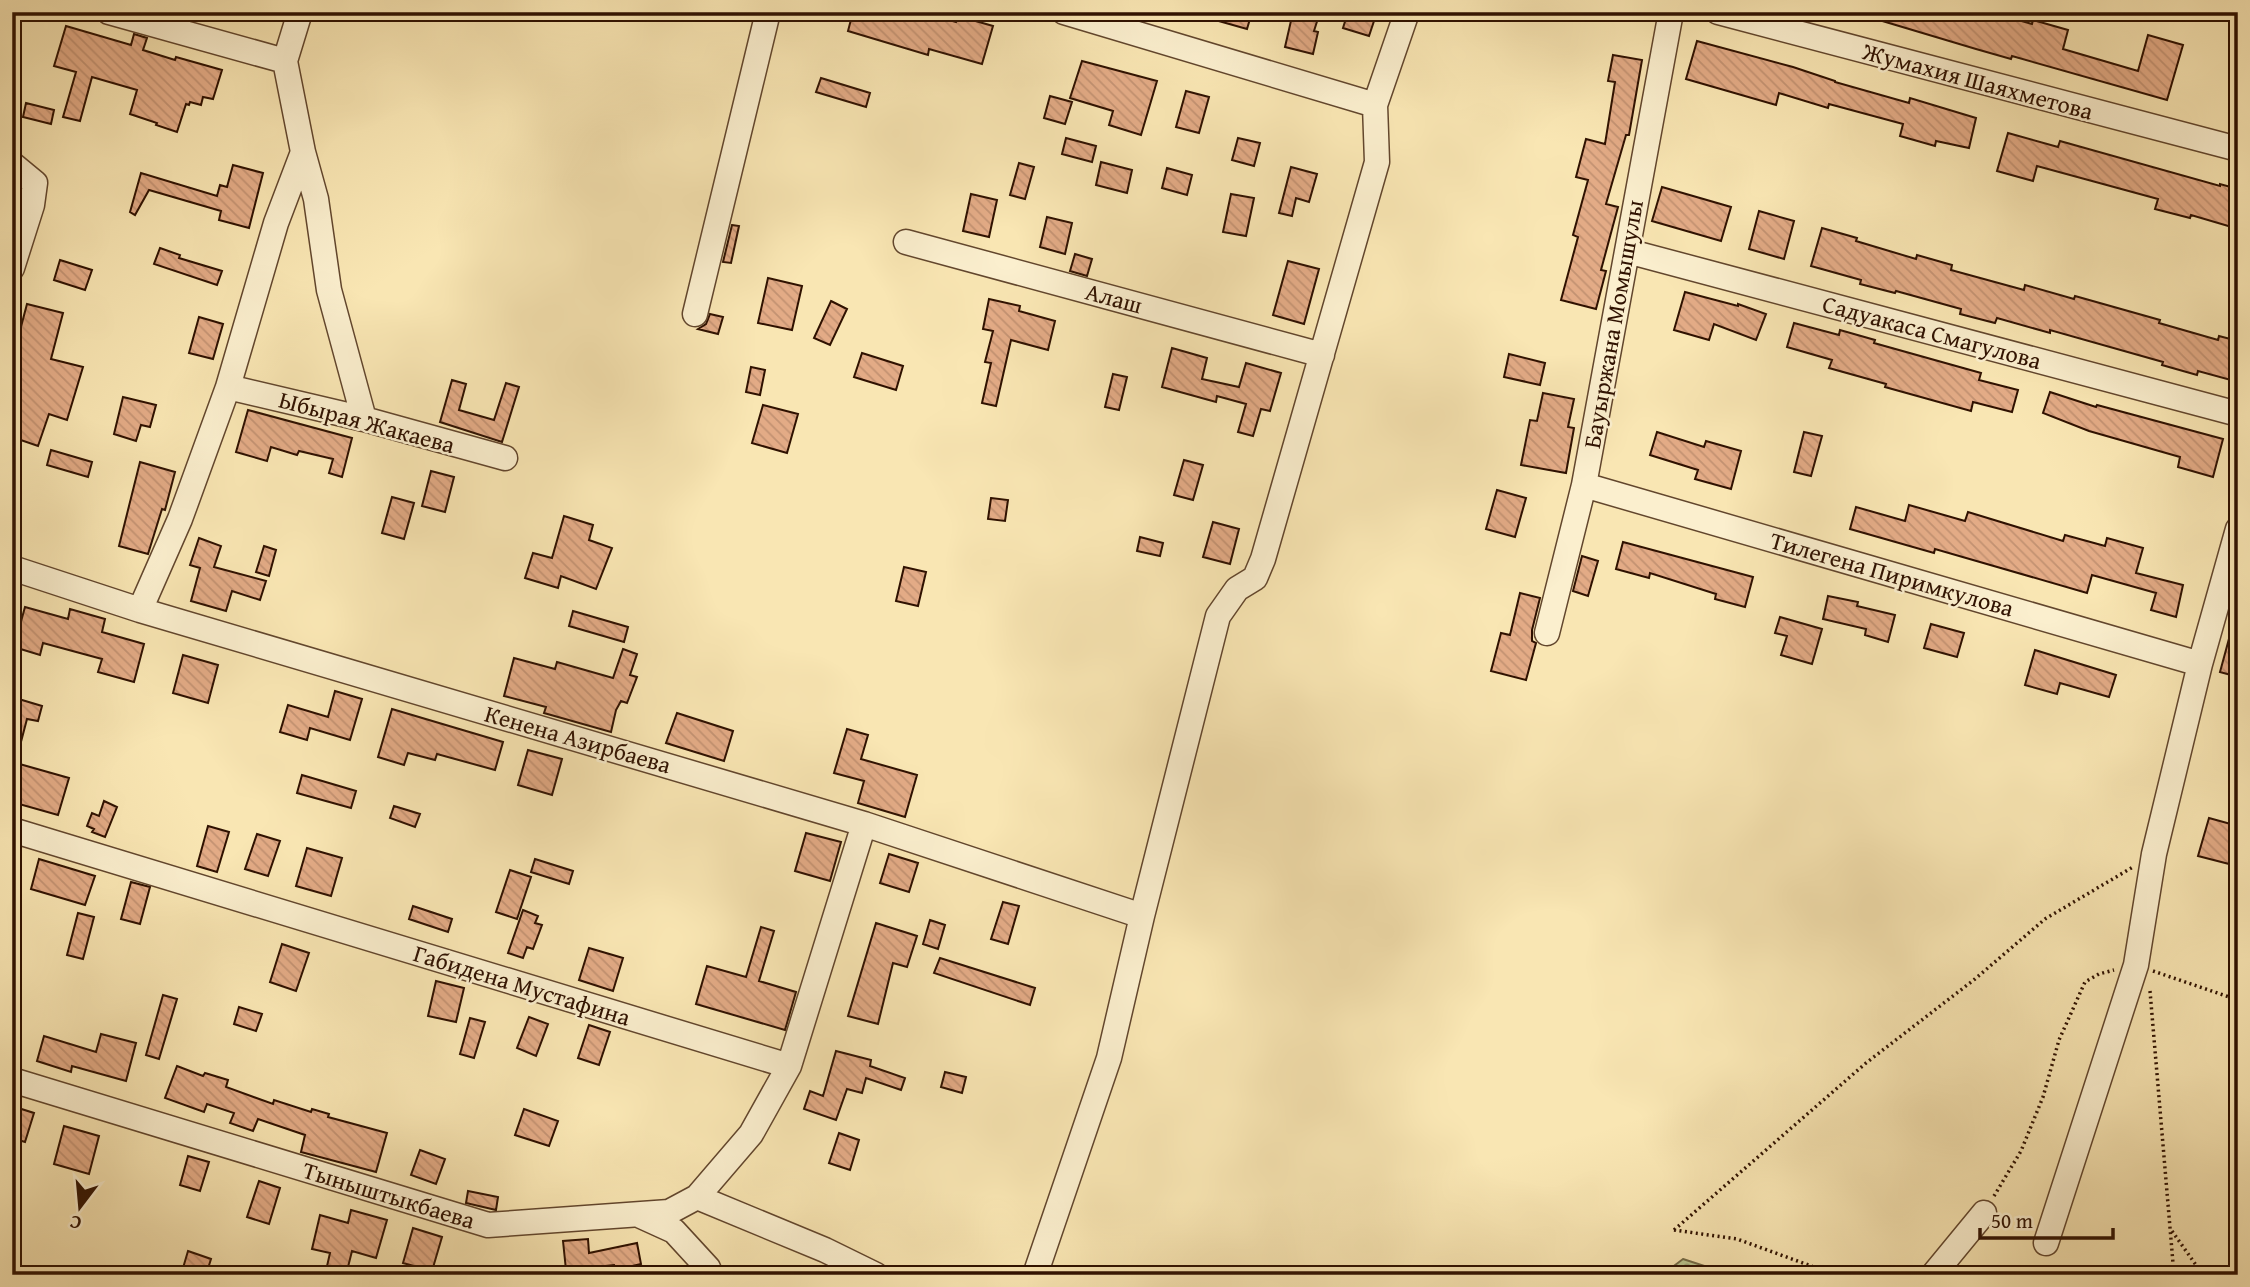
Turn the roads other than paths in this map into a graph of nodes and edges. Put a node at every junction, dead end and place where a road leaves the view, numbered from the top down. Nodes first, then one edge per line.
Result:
1 (109, 12) edge
2 (300, 12) edge
3 (768, 12) edge
4 (1064, 12) edge
5 (1407, 12) edge
6 (1671, 12) edge
7 (1718, 12) edge
8 (285, 61) junction
9 (1375, 105) junction
10 (2238, 149) edge
11 (303, 152) junction
12 (12, 164) edge
13 (906, 242) dead end
14 (1627, 250) junction
15 (12, 268) edge
16 (695, 314) dead end
17 (1322, 355) junction
18 (228, 387) junction
19 (2238, 414) edge
20 (363, 419) junction
21 (505, 458) dead end
22 (1584, 485) junction
23 (2238, 529) edge
24 (12, 568) edge
25 (140, 610) junction
26 (1547, 633) dead end
27 (2200, 664) junction
28 (863, 824) junction
29 (12, 830) edge
30 (1142, 916) junction
31 (789, 1066) junction
32 (12, 1080) edge
33 (697, 1197) junction
34 (1984, 1213) road end
35 (637, 1214) junction
36 (2046, 1243) dead end
37 (711, 1275) edge
38 (876, 1275) edge
39 (1035, 1275) edge
40 (1933, 1275) edge

1 - 8 street
2 - 8 street
3 - 16 street
4 - 9 street
5 - 9 street
6 - 14 street, Бауыржана Момышулы
7 - 10 street, Жумахия Шаяхметова
8 - 11 street
9 - 17 street
11 - 18 street
11 - 20 street
12 - 15 street
13 - 17 street, Алаш
14 - 19 street, Садуакаса Смагулова
14 - 22 street, Бауыржана Момышулы
17 - 30 street
18 - 20 street, Ыбырая Жакаева
18 - 25 street
20 - 21 street, Ыбырая Жакаева
22 - 26 street, Бауыржана Момышулы
22 - 27 street, Тилегена Пиримкулова
23 - 27 street
24 - 25 street, Кенена Азирбаева
25 - 28 street, Кенена Азирбаева
27 - 36 street
28 - 30 street, Кенена Азирбаева
28 - 31 street
29 - 31 street, Габидена Мустафина
30 - 39 street
31 - 33 street, Тыныштыкбаева
32 - 35 street, Тыныштыкбаева
33 - 35 street, Тыныштыкбаева
33 - 38 street
34 - 40 street
35 - 37 street

